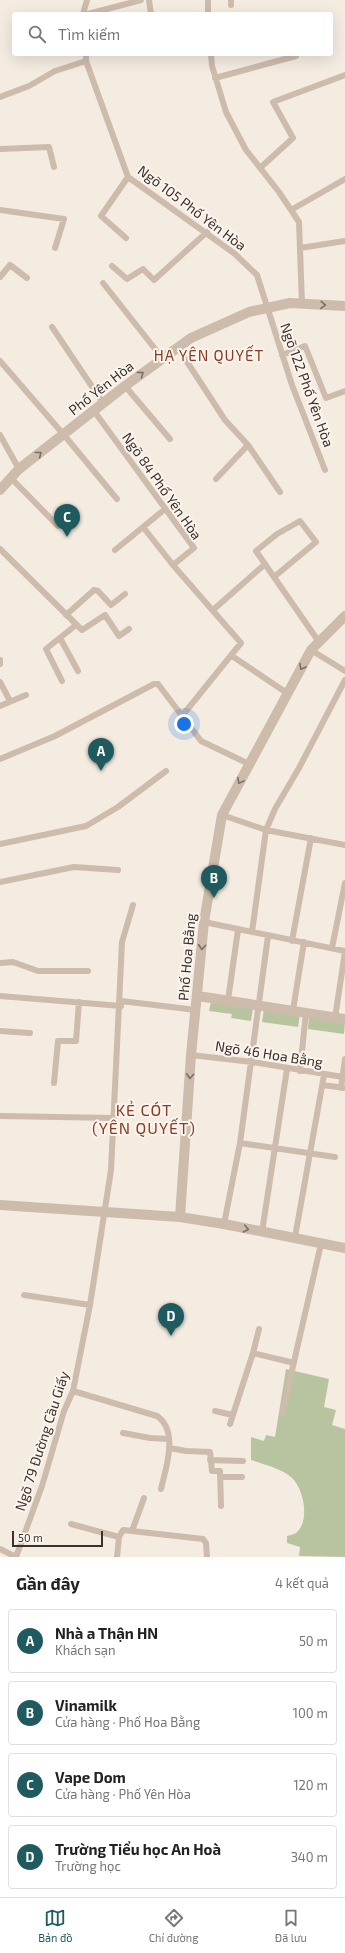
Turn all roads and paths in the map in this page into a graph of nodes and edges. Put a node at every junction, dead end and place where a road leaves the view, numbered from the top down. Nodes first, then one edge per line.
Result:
1 (86, 0) edge
2 (141, 0) edge
3 (149, 0) edge
4 (208, 0) edge
5 (83, 12) edge
6 (96, 12) edge
7 (151, 12) edge
8 (208, 12) edge
9 (211, 56) edge
10 (296, 56) edge
11 (86, 57) edge
12 (345, 75) edge
13 (215, 78) junction
14 (0, 97) edge
15 (0, 149) edge
16 (54, 167) dead end
17 (260, 168) junction
18 (128, 177) junction
19 (345, 179) edge
20 (0, 210) edge
21 (291, 210) junction
22 (207, 232) junction
23 (126, 238) dead end
24 (345, 240) edge
25 (55, 248) dead end
26 (300, 248) junction
27 (112, 266) dead end
28 (0, 277) edge
29 (27, 278) dead end
30 (103, 283) dead end
31 (302, 304) junction
32 (345, 306) edge
33 (267, 309) junction
34 (52, 326) dead end
35 (178, 348) junction
36 (282, 355) junction
37 (162, 359) junction
38 (0, 361) edge
39 (125, 386) junction
40 (345, 391) edge
41 (103, 403) junction
42 (94, 411) junction
43 (0, 435) edge
44 (64, 435) junction
45 (170, 439) dead end
46 (248, 445) junction
47 (19, 469) junction
48 (325, 470) dead end
49 (11, 478) junction
50 (216, 479) dead end
51 (0, 490) edge
52 (280, 492) dead end
53 (116, 499) dead end
54 (165, 509) junction
55 (74, 515) dead end
56 (143, 527) junction
57 (0, 549) edge
58 (115, 550) dead end
59 (265, 564) junction
60 (172, 565) junction
61 (274, 577) junction
62 (125, 594) dead end
63 (213, 610) junction
64 (66, 615) junction
65 (345, 616) edge
66 (76, 625) junction
67 (129, 629) dead end
68 (60, 638) junction
69 (319, 642) junction
70 (49, 647) junction
71 (311, 650) junction
72 (232, 656) junction
73 (0, 660) edge
74 (0, 664) edge
75 (60, 669) dead end
76 (345, 671) edge
77 (78, 672) dead end
78 (345, 680) edge
79 (62, 681) dead end
80 (0, 682) edge
81 (287, 693) junction
82 (26, 694) dead end
83 (10, 701) junction
84 (0, 706) edge
85 (182, 716) junction
86 (0, 759) edge
87 (249, 764) junction
88 (166, 771) dead end
89 (222, 815) junction
90 (266, 830) junction
91 (311, 838) junction
92 (344, 843) edge
93 (0, 844) edge
94 (118, 870) dead end
95 (0, 882) edge
96 (345, 883) edge
97 (133, 905) dead end
98 (204, 922) junction
99 (238, 930) junction
100 (252, 932) junction
101 (268, 936) junction
102 (292, 941) junction
103 (304, 942) junction
104 (332, 948) junction
105 (345, 952) edge
106 (0, 964) edge
107 (88, 971) dead end
108 (0, 996) edge
109 (198, 996) junction
110 (228, 1000) junction
111 (80, 1002) junction
112 (121, 1003) junction
113 (260, 1006) junction
114 (196, 1010) junction
115 (293, 1010) junction
116 (306, 1012) junction
117 (334, 1018) junction
118 (345, 1019) edge
119 (0, 1031) edge
120 (30, 1033) dead end
121 (191, 1055) junction
122 (345, 1059) edge
123 (252, 1062) junction
124 (287, 1069) junction
125 (300, 1070) junction
126 (324, 1075) junction
127 (342, 1078) junction
128 (54, 1083) dead end
129 (323, 1085) junction
130 (343, 1088) edge
131 (0, 1116) edge
132 (114, 1118) junction
133 (240, 1143) junction
134 (275, 1148) junction
135 (311, 1152) junction
136 (335, 1157) dead end
137 (0, 1205) edge
138 (104, 1213) junction
139 (180, 1217) junction
140 (224, 1224) junction
141 (262, 1232) junction
142 (295, 1237) junction
143 (321, 1244) junction
144 (345, 1248) edge
145 (24, 1295) dead end
146 (90, 1305) junction
147 (259, 1329) dead end
148 (253, 1353) junction
149 (294, 1363) junction
150 (73, 1391) junction
151 (215, 1411) dead end
152 (282, 1414) dead end
153 (233, 1415) junction
154 (230, 1424) dead end
155 (123, 1433) dead end
156 (169, 1439) junction
157 (169, 1448) junction
158 (210, 1460) junction
159 (243, 1461) dead end
160 (220, 1477) junction
161 (242, 1477) dead end
162 (161, 1489) dead end
163 (144, 1498) dead end
164 (221, 1506) dead end
165 (71, 1524) dead end
166 (132, 1531) junction
167 (120, 1537) junction
168 (0, 1549) edge
169 (16, 1557) edge
170 (117, 1557) edge
171 (207, 1557) edge

1 - 5 lane
2 - 6 lane
3 - 7 lane
4 - 8 lane
9 - 13 lane
10 - 13 lane
11 - 14 lane
11 - 18 lane, Ngõ 105 Phố Yên Hòa
12 - 17 lane
13 - 17 lane
15 - 16 lane
17 - 21 lane
18 - 22 lane, Ngõ 105 Phố Yên Hòa
18 - 23 lane
19 - 21 lane
20 - 25 lane
21 - 26 lane
22 - 27 lane
22 - 33 lane, Ngõ 105 Phố Yên Hòa
24 - 26 lane
26 - 31 lane
28 - 29 lane
30 - 37 lane
31 -> 32 street, Phố Yên Hòa
31 - 33 street, Phố Yên Hòa
33 - 35 street, Phố Yên Hòa
33 - 36 lane, Ngõ 122 Phố Yên Hòa
34 - 41 lane
35 - 37 street, Phố Yên Hòa
35 - 46 lane
36 - 40 lane
36 - 48 lane, Ngõ 122 Phố Yên Hòa
39 -> 37 street, Phố Yên Hòa
38 - 44 lane
39 - 41 street, Phố Yên Hòa
39 - 45 lane
41 - 42 street, Phố Yên Hòa
42 - 44 street, Phố Yên Hòa
42 - 54 lane, Ngõ 84 Phố Yên Hòa
43 - 47 lane
47 -> 44 street, Phố Yên Hòa
44 - 53 lane
46 - 50 lane
46 - 52 lane
47 - 49 street, Phố Yên Hòa
49 - 51 street, Phố Yên Hòa
49 - 55 lane
54 - 56 lane
54 - 60 lane, Ngõ 84 Phố Yên Hòa
56 - 58 lane
56 - 60 lane
57 - 64 lane
59 - 61 lane
59 - 61 lane
59 - 63 lane
60 - 63 lane
61 - 69 lane
62 - 64 lane
63 - 72 lane
64 - 66 lane
65 - 69 street, Phố Hoa Bằng
66 - 67 lane
66 - 68 lane
68 - 70 lane
68 - 77 lane
69 - 71 street, Phố Hoa Bằng
70 - 75 lane
70 - 79 lane
71 - 76 lane
71 -> 81 street, Phố Hoa Bằng
72 - 81 lane
72 - 85 lane
73 - 74 lane
78 - 90 lane
80 - 83 lane
81 - 87 street, Phố Hoa Bằng
82 - 83 lane
83 - 84 lane
85 - 86 lane
85 - 87 lane
87 -> 89 street, Phố Hoa Bằng
88 - 93 lane
89 - 90 lane
89 - 98 street, Phố Hoa Bằng
90 - 91 lane
90 - 100 lane
91 - 92 lane
91 - 102 lane
94 - 95 lane
96 - 104 lane
97 - 112 lane, Ngõ 79 Đường Cầu Giấy
98 - 99 lane
98 -> 109 street, Phố Hoa Bằng
99 - 100 lane
99 - 110 lane
100 - 101 lane
101 - 102 lane
101 - 113 lane
102 - 103 lane
103 - 104 lane
103 - 115 lane
104 - 105 lane
105 - 117 lane
106 - 107 lane
108 - 111 lane
109 - 110 street
109 - 114 street, Phố Hoa Bằng
110 - 113 street
111 - 112 lane
111 - 128 lane
112 - 114 lane
112 - 132 lane, Ngõ 79 Đường Cầu Giấy
113 - 115 street
113 - 123 lane
114 - 121 street, Phố Hoa Bằng
115 - 116 street
116 - 117 street
116 - 125 lane
117 - 118 street
119 - 120 lane
121 - 123 lane, Ngõ 46 Hoa Bằng
121 -> 139 street, Phố Hoa Bằng
122 - 127 lane
123 - 124 lane, Ngõ 46 Hoa Bằng
123 - 133 lane
124 - 125 lane, Ngõ 46 Hoa Bằng
124 - 134 lane
125 - 126 lane, Ngõ 46 Hoa Bằng
126 - 127 lane, Ngõ 46 Hoa Bằng
126 - 129 lane
127 - 130 lane
129 - 130 lane
129 - 135 lane
131 - 132 lane
132 - 138 lane, Ngõ 79 Đường Cầu Giấy
133 - 134 lane
133 - 140 lane
134 - 135 lane
134 - 141 lane
135 - 136 lane
135 - 142 lane
137 - 138 street
138 - 139 street
138 - 146 lane, Ngõ 79 Đường Cầu Giấy
139 - 140 street
140 -> 141 street
141 - 142 street
142 - 143 street
143 - 144 street
143 - 149 lane
145 - 146 lane
146 - 150 lane, Ngõ 79 Đường Cầu Giấy
147 - 148 lane
148 - 149 lane
148 - 153 lane
149 - 152 lane
150 - 156 lane
150 - 169 lane, Ngõ 79 Đường Cầu Giấy
151 - 153 lane
153 - 154 lane
155 - 156 lane
156 - 157 lane
157 - 158 lane
157 - 162 lane
158 - 159 lane
158 - 160 lane
160 - 161 lane
160 - 164 lane
163 - 166 lane
165 - 167 lane
166 - 167 lane
166 - 171 lane
167 - 170 lane
168 - 169 lane

